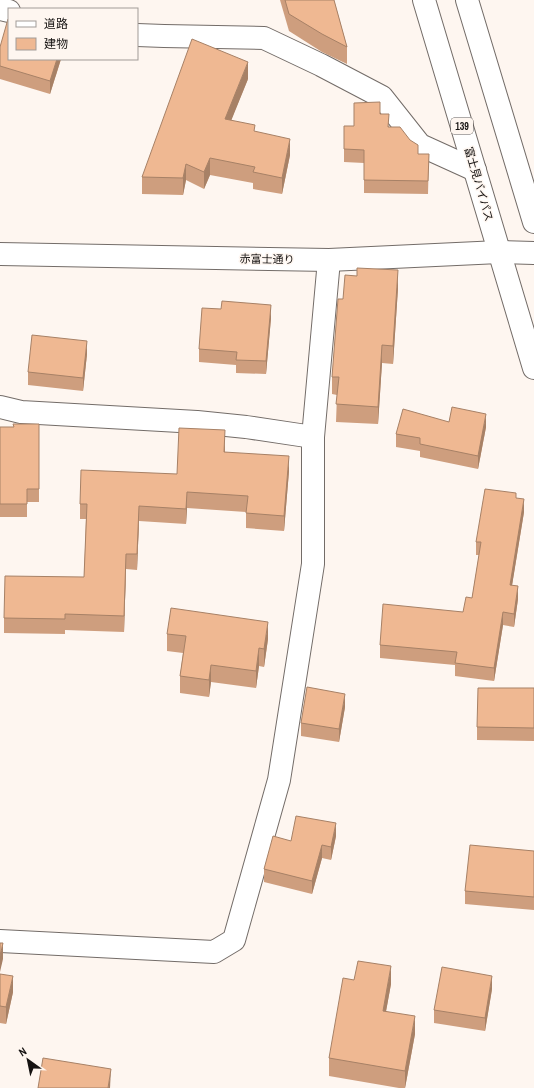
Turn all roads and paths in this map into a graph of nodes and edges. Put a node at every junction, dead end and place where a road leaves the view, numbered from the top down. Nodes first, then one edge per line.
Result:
1 (424, 0) edge
2 (467, 0) edge
3 (138, 35) edge
4 (475, 170) junction
5 (534, 222) edge
6 (499, 252) junction
7 (534, 253) edge
8 (0, 254) edge
9 (329, 260) junction
10 (534, 368) edge
11 (0, 407) edge
12 (313, 437) junction
13 (0, 941) edge

1 - 4 main road, 富士見バイパス / 139
2 - 5 main road
3 - 4 main road
4 - 6 main road, 富士見バイパス / 139
6 - 7 main road, 赤富士通り
6 - 9 main road, 赤富士通り
6 - 10 main road, 富士見バイパス / 139
8 - 9 main road, 赤富士通り
9 - 12 main road
11 - 12 main road
12 - 13 main road

